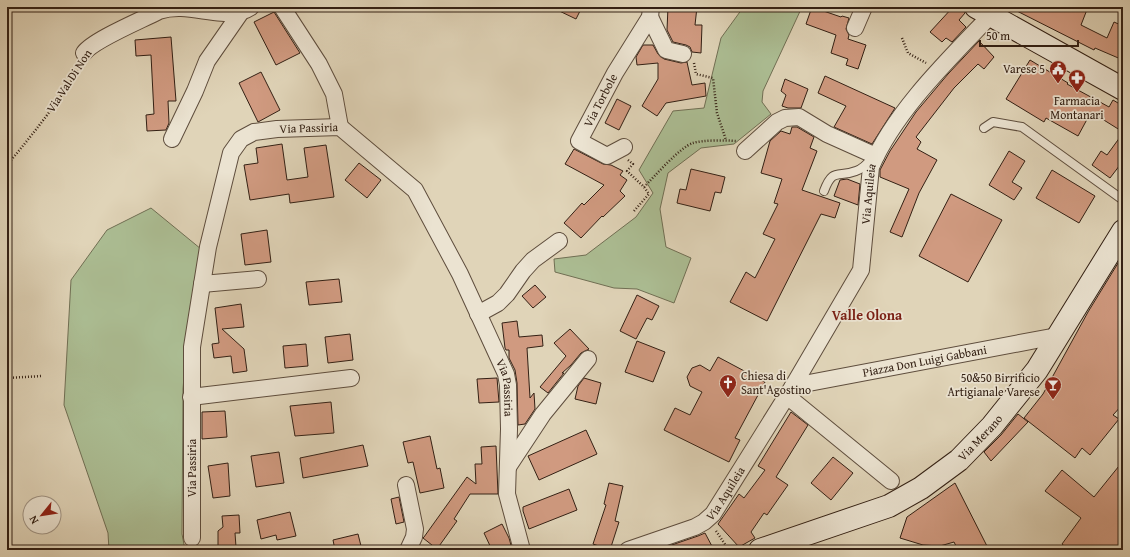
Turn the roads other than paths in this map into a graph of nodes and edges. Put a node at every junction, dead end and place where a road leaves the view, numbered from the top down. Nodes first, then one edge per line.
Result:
1 (282, 7) edge
2 (864, 7) edge
3 (246, 9) edge
4 (984, 11) edge
5 (650, 12) edge
6 (855, 28) dead end
7 (84, 53) road end
8 (683, 54) road end
9 (1123, 89) edge
10 (340, 127) junction
11 (984, 128) dead end
12 (172, 139) dead end
13 (750, 147) road end
14 (620, 149) road end
15 (876, 156) junction
16 (824, 191) dead end
17 (1123, 200) edge
18 (1123, 231) edge
19 (559, 241) dead end
20 (258, 278) dead end
21 (202, 284) junction
22 (478, 314) junction
23 (1057, 336) junction
24 (588, 359) dead end
25 (351, 378) dead end
26 (790, 391) junction
27 (191, 397) junction
28 (508, 467) junction
29 (892, 481) dead end
30 (406, 485) dead end
31 (192, 538) dead end
32 (408, 550) edge
33 (522, 550) edge
34 (628, 550) edge
35 (760, 550) edge

1 - 10 street
2 - 6 street
3 - 7 street, Via Val Di Non
3 - 12 street, Via Val Di Non
4 - 9 street
4 - 15 street, Via Aquileia
5 - 8 street, Via Torbole
5 - 14 street, Via Torbole
10 - 21 street, Via Passiria
10 - 22 street, Via Passiria
11 - 17 lane
13 - 15 street
15 - 16 lane
15 - 26 street, Via Aquileia
18 - 23 street, Via Merano
19 - 22 street
20 - 21 street
21 - 27 street, Via Passiria
22 - 28 street, Via Passiria
23 - 26 street, Piazza Don Luigi Gabbani
23 - 35 street, Via Merano
24 - 28 street
25 - 27 street
26 - 29 street
26 - 34 street, Via Aquileia
27 - 31 street, Via Passiria
28 - 33 street, Via Passiria
30 - 32 street

